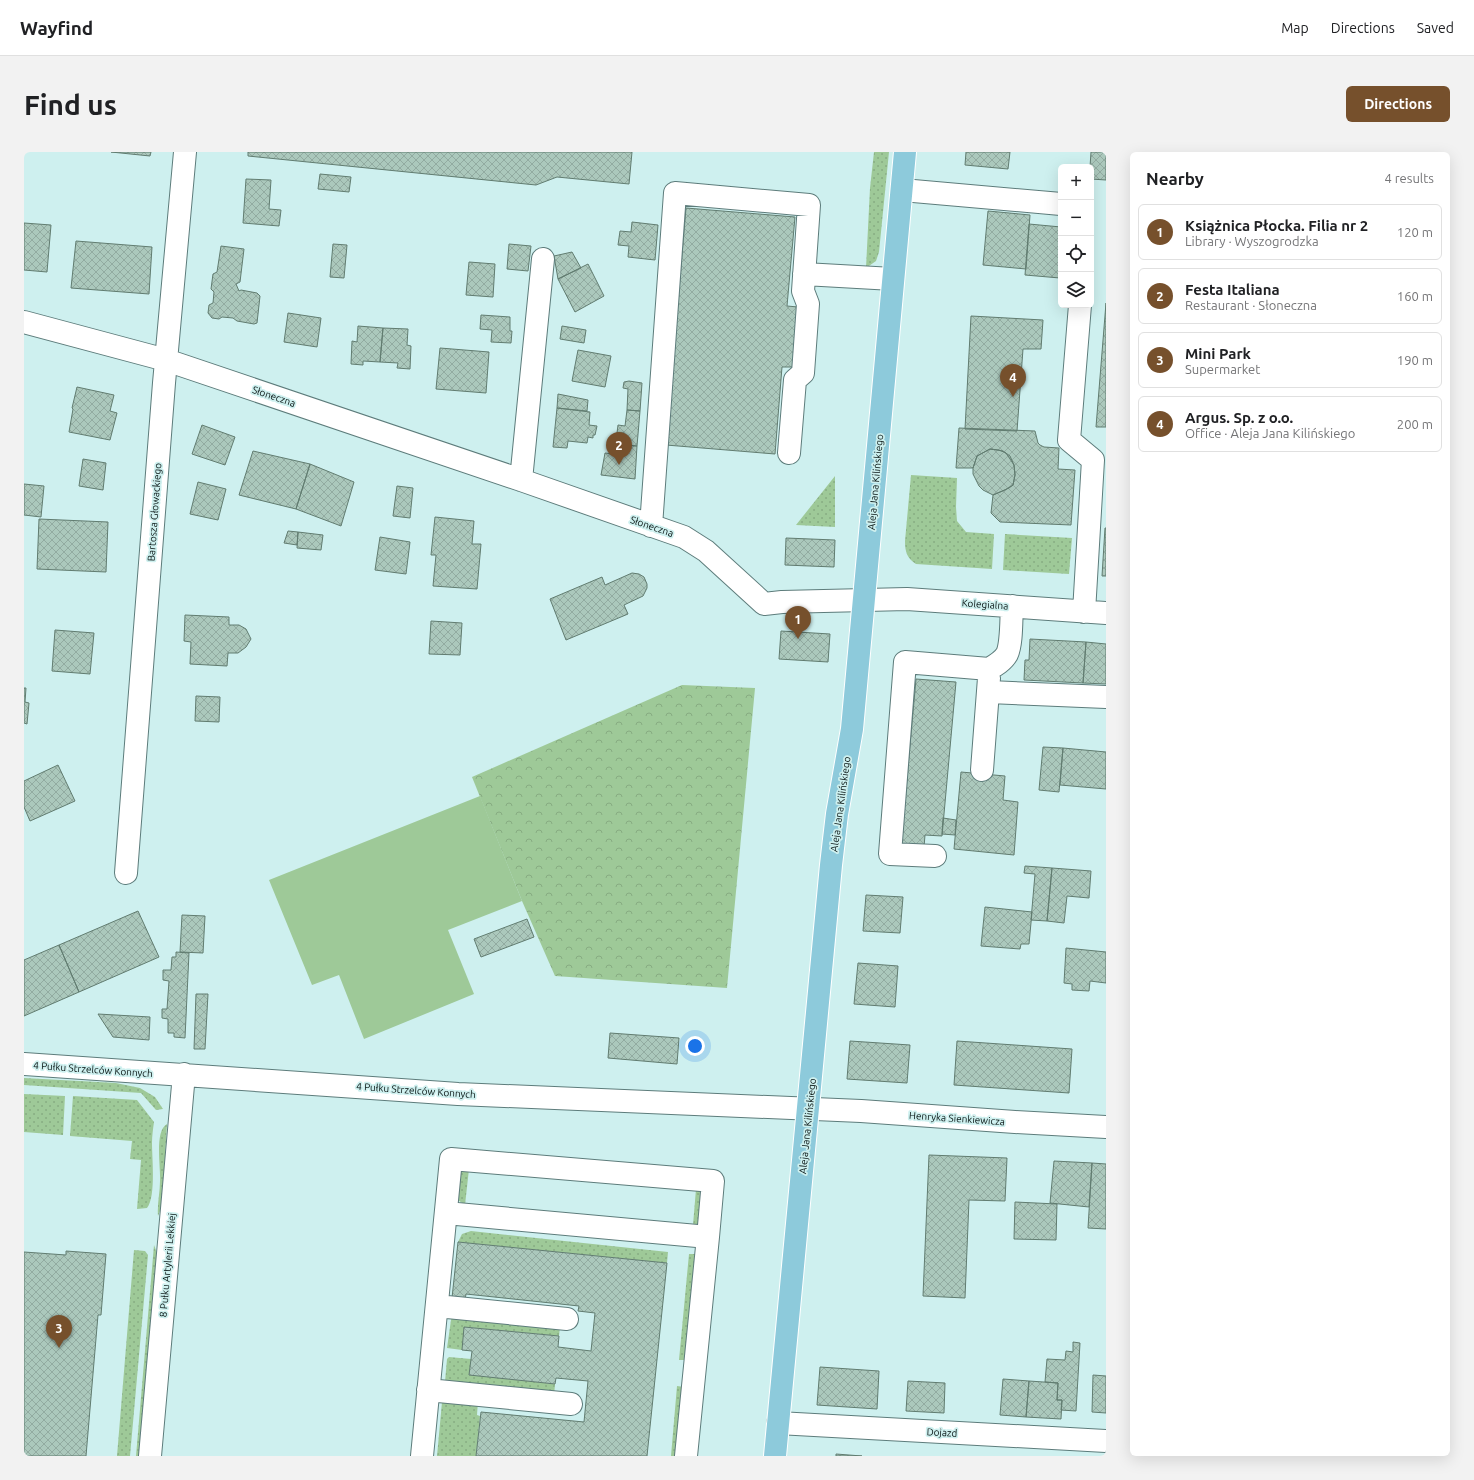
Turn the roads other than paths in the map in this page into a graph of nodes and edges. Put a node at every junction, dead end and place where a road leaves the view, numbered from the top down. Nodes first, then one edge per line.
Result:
1 (185, 152) edge
2 (905, 152) edge
3 (902, 190) junction
4 (1058, 204) edge
5 (543, 259) dead end
6 (804, 274) junction
7 (893, 279) junction
8 (1080, 308) edge
9 (24, 322) edge
10 (166, 360) junction
11 (789, 453) dead end
12 (521, 480) junction
13 (651, 526) junction
14 (864, 600) junction
15 (764, 604) joint
16 (1012, 606) junction
17 (1084, 612) junction
18 (1106, 613) edge
19 (990, 669) junction
20 (989, 692) junction
21 (1106, 697) edge
22 (982, 770) dead end
23 (935, 856) dead end
24 (126, 873) dead end
25 (24, 1064) edge
26 (184, 1074) junction
27 (808, 1109) junction
28 (1106, 1127) edge
29 (446, 1213) junction
30 (708, 1237) junction
31 (437, 1306) junction
32 (567, 1318) dead end
33 (428, 1390) junction
34 (571, 1404) dead end
35 (778, 1423) junction
36 (1106, 1441) edge
37 (150, 1456) edge
38 (422, 1456) edge
39 (686, 1456) edge
40 (775, 1456) edge

1 - 10 street, Bartosza Głowackiego
2 - 3 main road, Aleja Jana Kilińskiego
3 - 4 street
3 - 7 main road, Aleja Jana Kilińskiego
5 - 12 street
6 - 7 street
6 - 11 street
6 - 13 street
7 - 14 main road, Aleja Jana Kilińskiego
8 - 17 street
9 - 10 street, Słoneczna
10 - 12 street, Słoneczna
10 - 24 street, Bartosza Głowackiego
12 - 13 street, Słoneczna
13 - 15 street, Słoneczna
14 - 15 street, Kolegialna
14 - 16 street, Kolegialna
14 - 27 main road, Aleja Jana Kilińskiego
16 - 17 street, Kolegialna
16 - 19 street
17 - 18 street, Kolegialna
19 - 20 street
19 - 23 street
20 - 21 street
20 - 22 street
25 - 26 street, 4 Pułku Strzelców Konnych
26 - 27 street, 4 Pułku Strzelców Konnych
26 - 37 street, 8 Pułku Artylerii Lekkiej
27 - 28 street, Henryka Sienkiewicza
27 - 35 main road, Aleja Jana Kilińskiego
29 - 30 street
29 - 30 street
29 - 31 street
30 - 39 street
31 - 32 street
31 - 33 street
33 - 34 street
33 - 38 street
35 - 36 street, Dojazd
35 - 40 main road, Aleja Jana Kilińskiego

